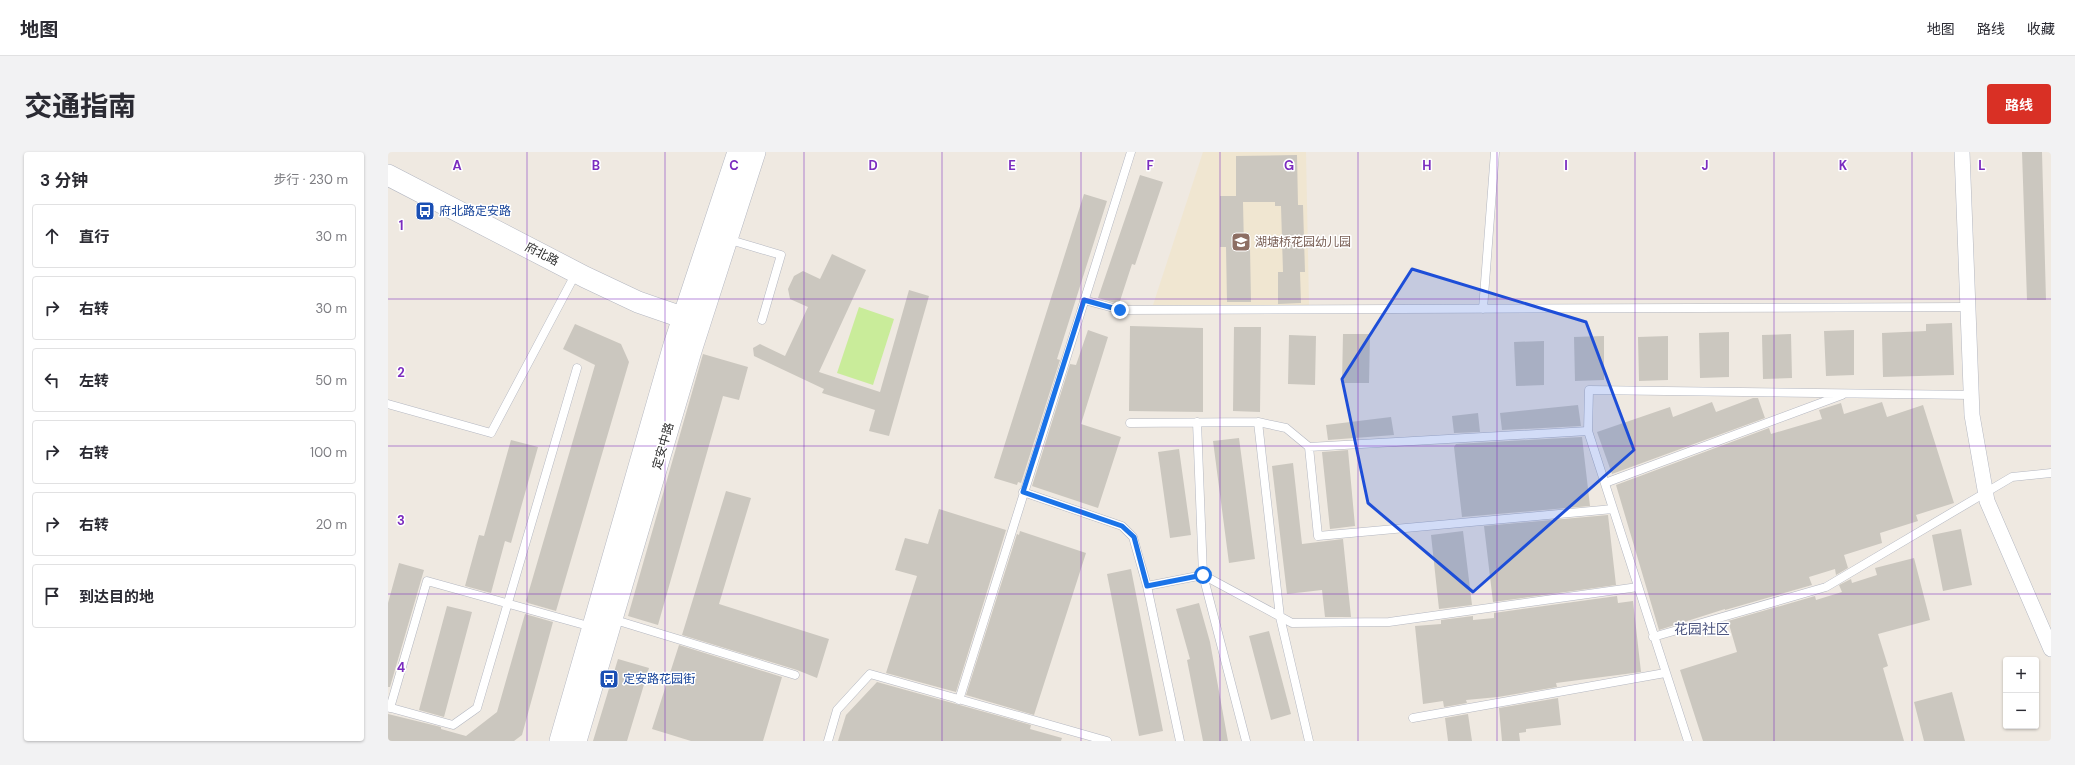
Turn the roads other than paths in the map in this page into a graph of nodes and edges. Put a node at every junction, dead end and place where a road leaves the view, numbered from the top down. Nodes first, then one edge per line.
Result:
1 (738, 152) edge
2 (755, 152) edge
3 (1131, 152) edge
4 (1495, 152) edge
5 (1962, 152) edge
6 (388, 175) edge
7 (727, 239) junction
8 (576, 272) junction
9 (1084, 300) junction
10 (1968, 307) junction
11 (1483, 309) junction
12 (692, 320) junction
13 (762, 320) dead end
14 (577, 368) dead end
15 (1847, 393) junction
16 (1972, 395) junction
17 (388, 404) edge
18 (1197, 422) junction
19 (1258, 422) junction
20 (1130, 423) dead end
21 (1588, 431) junction
22 (1310, 447) junction
23 (2051, 473) edge
24 (1605, 484) junction
25 (1023, 492) junction
26 (1985, 492) junction
27 (1613, 509) junction
28 (1203, 575) junction
29 (1147, 586) junction
30 (1638, 587) junction
31 (508, 603) junction
32 (1280, 616) junction
33 (612, 619) junction
34 (593, 627) junction
35 (1653, 637) junction
36 (2051, 649) edge
37 (1665, 673) junction
38 (795, 675) dead end
39 (960, 700) junction
40 (389, 708) edge
41 (1413, 718) dead end
42 (560, 741) edge
43 (576, 741) edge
44 (828, 741) edge
45 (1107, 741) edge
46 (1180, 741) edge
47 (1246, 741) edge
48 (1310, 741) edge
49 (1688, 741) edge

1 - 12 main road, 定安中路
2 - 7 main road, 定安中路
3 - 9 lane
4 - 11 lane
5 - 10 street
6 - 8 main road, 府北路
7 - 12 main road, 定安中路
7 - 13 lane
8 - 12 main road, 府北路
8 - 17 lane
9 - 11 lane
9 - 25 lane
10 - 11 lane
10 - 16 street
12 - 33 main road, 定安中路
12 - 34 main road, 定安中路
14 - 31 lane
15 - 16 lane
15 - 21 lane
15 - 24 lane
16 - 26 street
18 - 19 lane
18 - 20 lane
18 - 28 lane
19 - 22 lane
19 - 32 lane
21 - 22 lane
21 - 24 lane
22 - 27 lane
23 - 26 lane
24 - 27 lane
25 - 29 lane
25 - 39 lane
26 - 35 lane
26 - 36 street
27 - 30 lane
28 - 29 lane
28 - 32 lane
28 - 47 lane
29 - 46 lane
30 - 32 lane
30 - 35 lane
31 - 34 lane
31 - 40 lane
31 - 40 lane
32 - 48 lane
33 - 38 lane
33 - 43 main road, 定安中路
34 - 42 main road, 定安中路
35 - 37 lane
37 - 41 lane
37 - 49 lane
39 - 44 lane
39 - 45 lane

